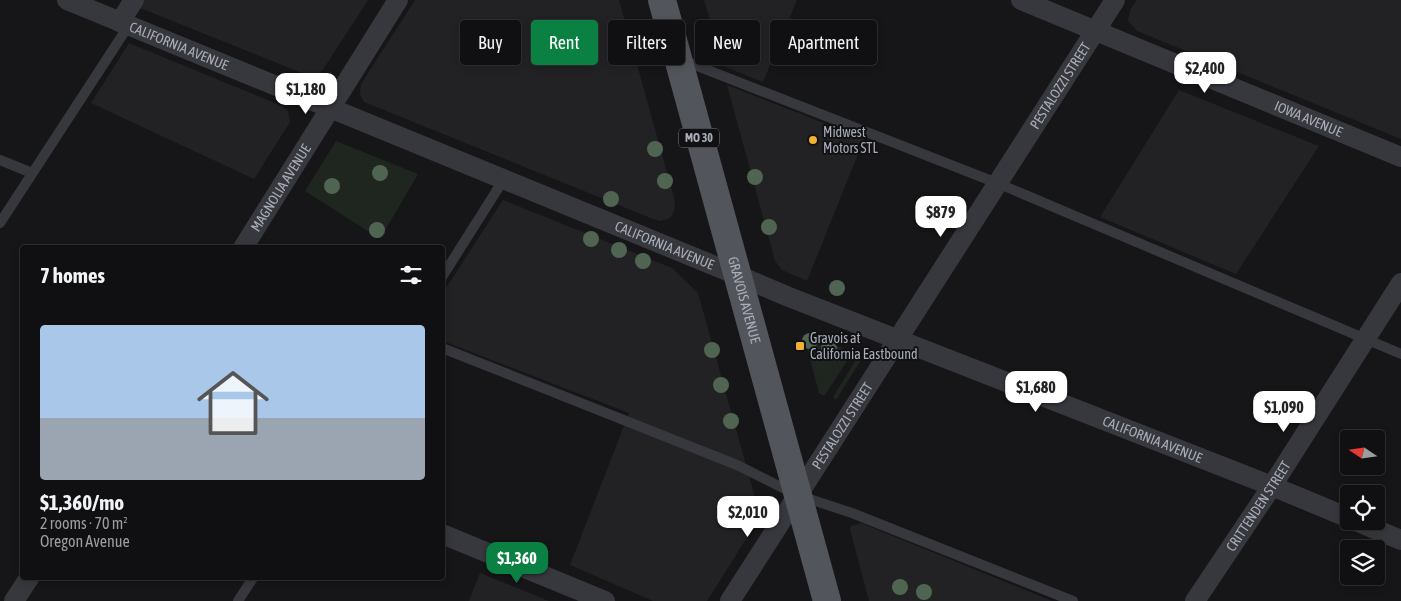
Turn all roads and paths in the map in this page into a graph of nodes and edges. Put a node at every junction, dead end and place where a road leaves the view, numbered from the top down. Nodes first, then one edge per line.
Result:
1 (67, 0) edge
2 (134, 0) edge
3 (398, 0) edge
4 (662, 0) edge
5 (1021, 0) edge
6 (1115, 0) edge
7 (668, 20) edge
8 (124, 23) junction
9 (1096, 30) junction
10 (685, 61) edge
11 (680, 65) edge
12 (331, 108) junction
13 (1401, 157) edge
14 (0, 160) edge
15 (32, 173) junction
16 (504, 179) junction
17 (997, 183) junction
18 (0, 222) edge
19 (245, 245) edge
20 (445, 272) edge
21 (737, 275) junction
22 (1401, 283) edge
23 (1365, 339) junction
24 (897, 340) junction
25 (445, 349) edge
26 (1401, 354) edge
27 (1272, 486) junction
28 (797, 495) junction
29 (1340, 514) edge
30 (1377, 530) edge
31 (445, 535) edge
32 (1401, 540) edge
33 (29, 580) edge
34 (252, 580) edge
35 (14, 601) edge
36 (238, 601) edge
37 (605, 601) edge
38 (730, 601) edge
39 (827, 601) edge
40 (1073, 601) edge
41 (1195, 601) edge

1 - 8 street, CALIFORNIA AVENUE
2 - 8 street
3 - 12 street, MAGNOLIA AVENUE
4 - 7 main road, GRAVOIS AVENUE / MO 30
5 - 9 street, IOWA AVENUE
6 - 9 street, PESTALOZZI STREET
8 - 12 street, CALIFORNIA AVENUE
8 - 15 lane
9 - 13 street, IOWA AVENUE
9 - 17 street, PESTALOZZI STREET
10 - 17 lane
11 - 21 main road, GRAVOIS AVENUE / MO 30
12 - 16 street, CALIFORNIA AVENUE
12 - 19 street, MAGNOLIA AVENUE
14 - 15 lane
15 - 18 lane
16 - 20 lane
16 - 21 street, CALIFORNIA AVENUE
17 - 23 lane
17 - 24 street, PESTALOZZI STREET
21 - 24 street, CALIFORNIA AVENUE
21 - 28 main road, GRAVOIS AVENUE / MO 30
22 - 23 street, CRITTENDEN STREET
23 - 26 lane
23 - 27 street, CRITTENDEN STREET
24 - 27 street, CALIFORNIA AVENUE
24 - 28 street, PESTALOZZI STREET
25 - 28 lane
27 - 29 street, CALIFORNIA AVENUE
27 - 41 street, CRITTENDEN STREET
28 - 38 street, PESTALOZZI STREET
28 - 39 main road, GRAVOIS AVENUE / MO 30
28 - 40 lane
30 - 32 street
31 - 37 street
33 - 35 street
34 - 36 lane

